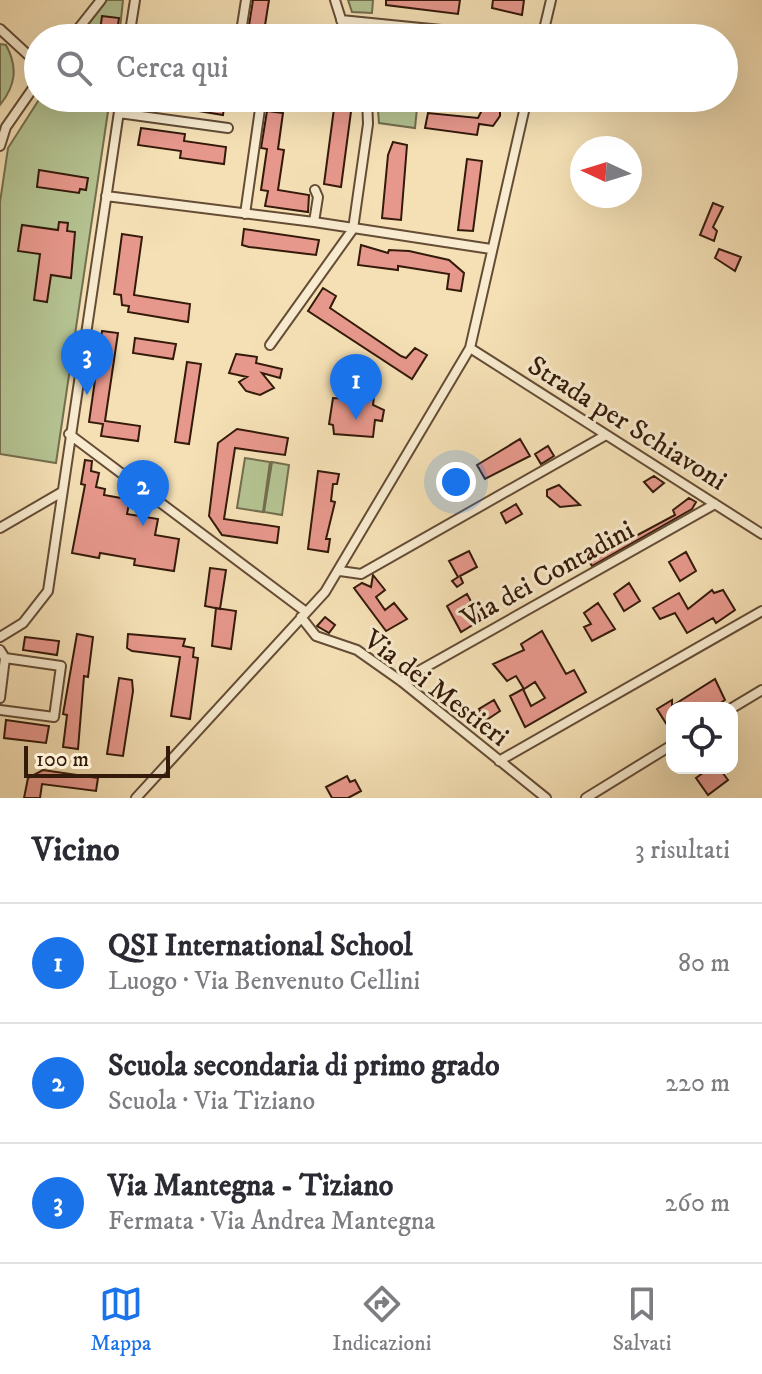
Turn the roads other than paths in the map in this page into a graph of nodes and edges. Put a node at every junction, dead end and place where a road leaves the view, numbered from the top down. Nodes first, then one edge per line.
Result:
1 (101, 0) edge
2 (135, 0) edge
3 (246, 0) edge
4 (335, 0) edge
5 (551, 0) edge
6 (341, 20) junction
7 (82, 24) edge
8 (131, 24) edge
9 (242, 24) edge
10 (342, 24) edge
11 (381, 24) edge
12 (545, 24) edge
13 (0, 29) edge
14 (24, 51) edge
15 (24, 101) edge
16 (260, 112) edge
17 (368, 112) edge
18 (524, 112) edge
19 (119, 113) joint
20 (228, 128) dead end
21 (0, 146) edge
22 (315, 190) dead end
23 (106, 196) junction
24 (245, 214) junction
25 (314, 222) junction
26 (353, 229) junction
27 (491, 249) junction
28 (270, 345) dead end
29 (470, 348) junction
30 (69, 434) junction
31 (606, 435) junction
32 (62, 492) junction
33 (715, 504) junction
34 (0, 528) edge
35 (762, 534) edge
36 (340, 571) junction
37 (762, 611) edge
38 (304, 614) junction
39 (0, 637) edge
40 (2, 654) edge
41 (401, 681) junction
42 (762, 690) edge
43 (0, 698) edge
44 (738, 704) edge
45 (0, 710) edge
46 (666, 749) edge
47 (499, 761) junction
48 (140, 796) edge
49 (546, 798) edge
50 (586, 798) edge

1 - 7 street
2 - 8 street
3 - 9 street
4 - 6 street
5 - 12 street
6 - 10 street
6 - 11 street
13 - 14 street
15 - 21 street
16 - 24 street
17 - 26 street
18 - 27 street
19 - 20 street
19 - 23 street
22 - 25 street
23 - 24 street
23 - 30 street
24 - 25 street
25 - 26 street
26 - 27 street
26 - 28 street
27 - 29 street
29 - 31 street, Strada per Schiavoni
29 - 36 street
30 - 32 street
30 - 38 street, Via dei Mestieri
31 - 33 street, Strada per Schiavoni
31 - 36 street
32 - 34 street
32 - 39 street
33 - 35 street, Strada per Schiavoni
33 - 41 street, Via dei Contadini
36 - 38 street
37 - 47 street
38 - 41 street, Via dei Mestieri
38 - 48 street
40 - 43 street
40 - 45 street
41 - 47 street, Via dei Mestieri
42 - 44 street
46 - 50 street
47 - 49 street, Via dei Mestieri

